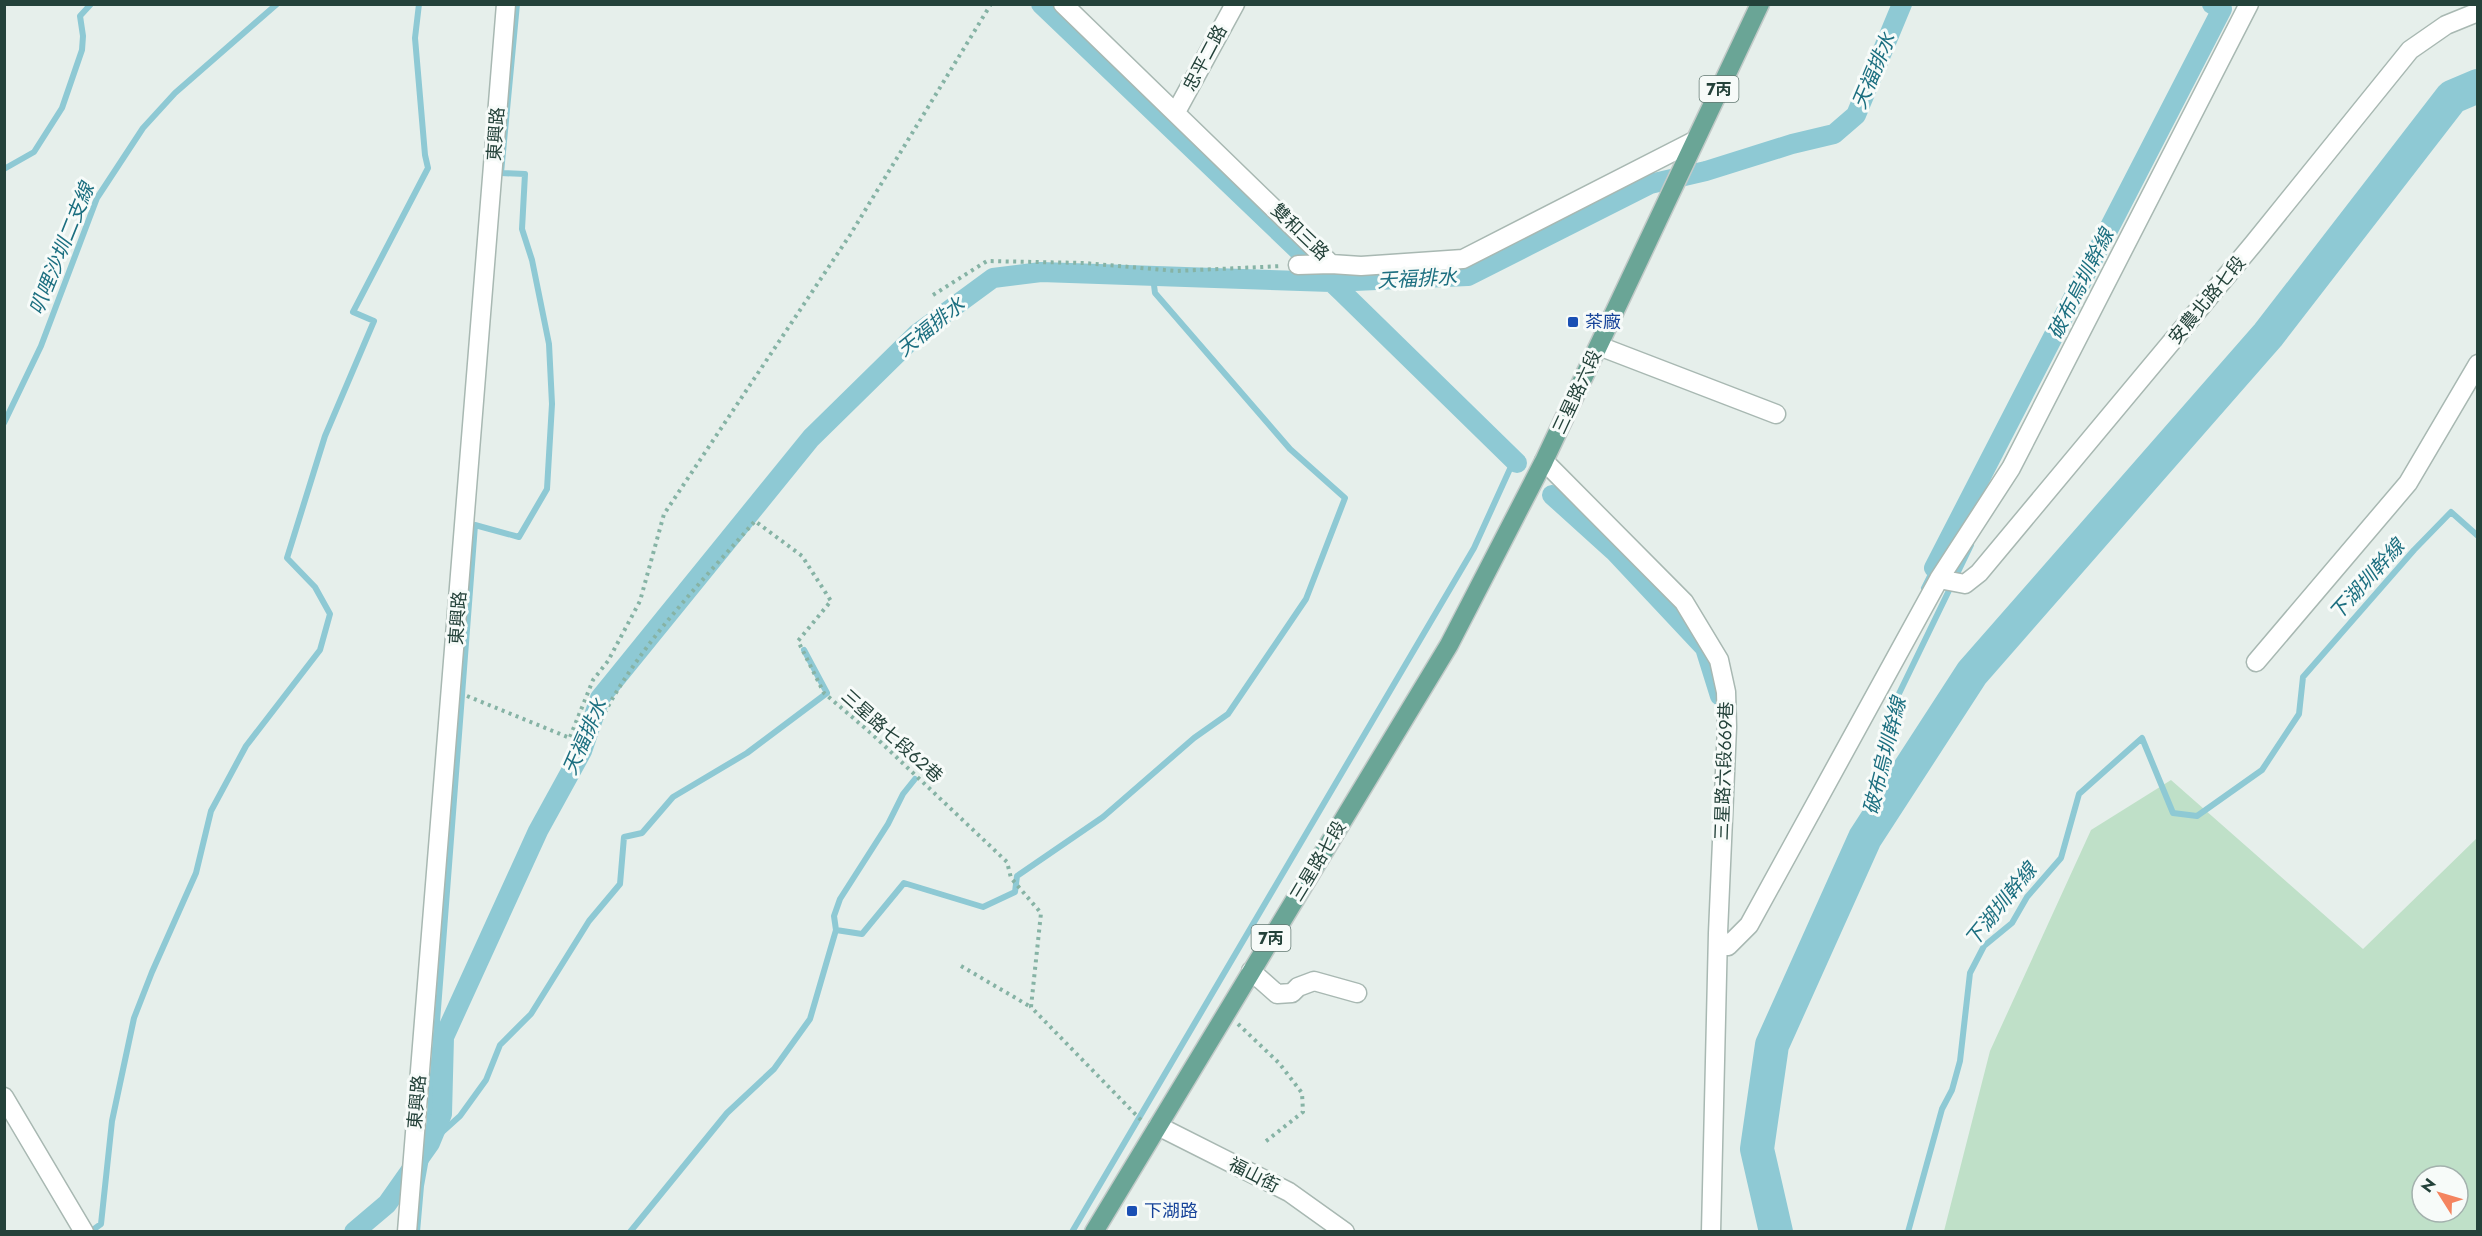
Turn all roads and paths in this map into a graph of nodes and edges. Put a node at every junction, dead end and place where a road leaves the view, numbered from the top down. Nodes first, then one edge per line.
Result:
1 (506, 4) edge
2 (991, 4) edge
3 (1063, 4) edge
4 (1234, 4) edge
5 (1760, 4) edge
6 (2249, 4) edge
7 (2478, 12) edge
8 (1176, 112) junction
9 (1694, 141) junction
10 (1315, 264) junction
11 (933, 295) dead end
12 (1599, 346) junction
13 (2478, 364) edge
14 (1776, 414) dead end
15 (1537, 474) junction
16 (1939, 579) junction
17 (1449, 645) joint
18 (2256, 662) dead end
19 (452, 689) junction
20 (572, 737) junction
21 (1718, 933) junction
22 (961, 966) dead end
23 (1251, 971) junction
24 (1357, 993) dead end
25 (1031, 1007) junction
26 (1227, 1013) junction
27 (4, 1097) edge
28 (1156, 1130) junction
29 (1265, 1142) dead end
30 (84, 1232) edge
31 (407, 1232) edge
32 (1094, 1232) edge
33 (1344, 1232) edge
34 (1711, 1232) edge

1 - 19 street, 東興路
2 - 20 path
3 - 8 street, 雙和三路
4 - 8 street, 忠平二路
5 - 9 main road, 三星路六段 / 7丙
6 - 16 street
7 - 16 street, 安農北路七段
8 - 10 street, 雙和三路
9 - 10 street, 雙和三路
9 - 12 main road, 三星路六段 / 7丙
10 - 11 path
12 - 14 street
12 - 15 main road, 三星路六段 / 7丙
13 - 18 street
15 - 17 main road, 三星路六段 / 7丙
15 - 21 street, 三星路六段669巷
16 - 21 street
17 - 23 main road, 三星路七段 / 7丙
19 - 20 path
19 - 31 street, 東興路
20 - 25 path, 三星路七段62巷
21 - 34 street, 三星路六段669巷
22 - 25 path
23 - 24 street
23 - 26 main road, 三星路七段 / 7丙
25 - 28 path
26 - 28 main road, 三星路七段 / 7丙
26 - 29 path
27 - 30 street
28 - 32 main road, 三星路七段 / 7丙
28 - 33 street, 福山街

